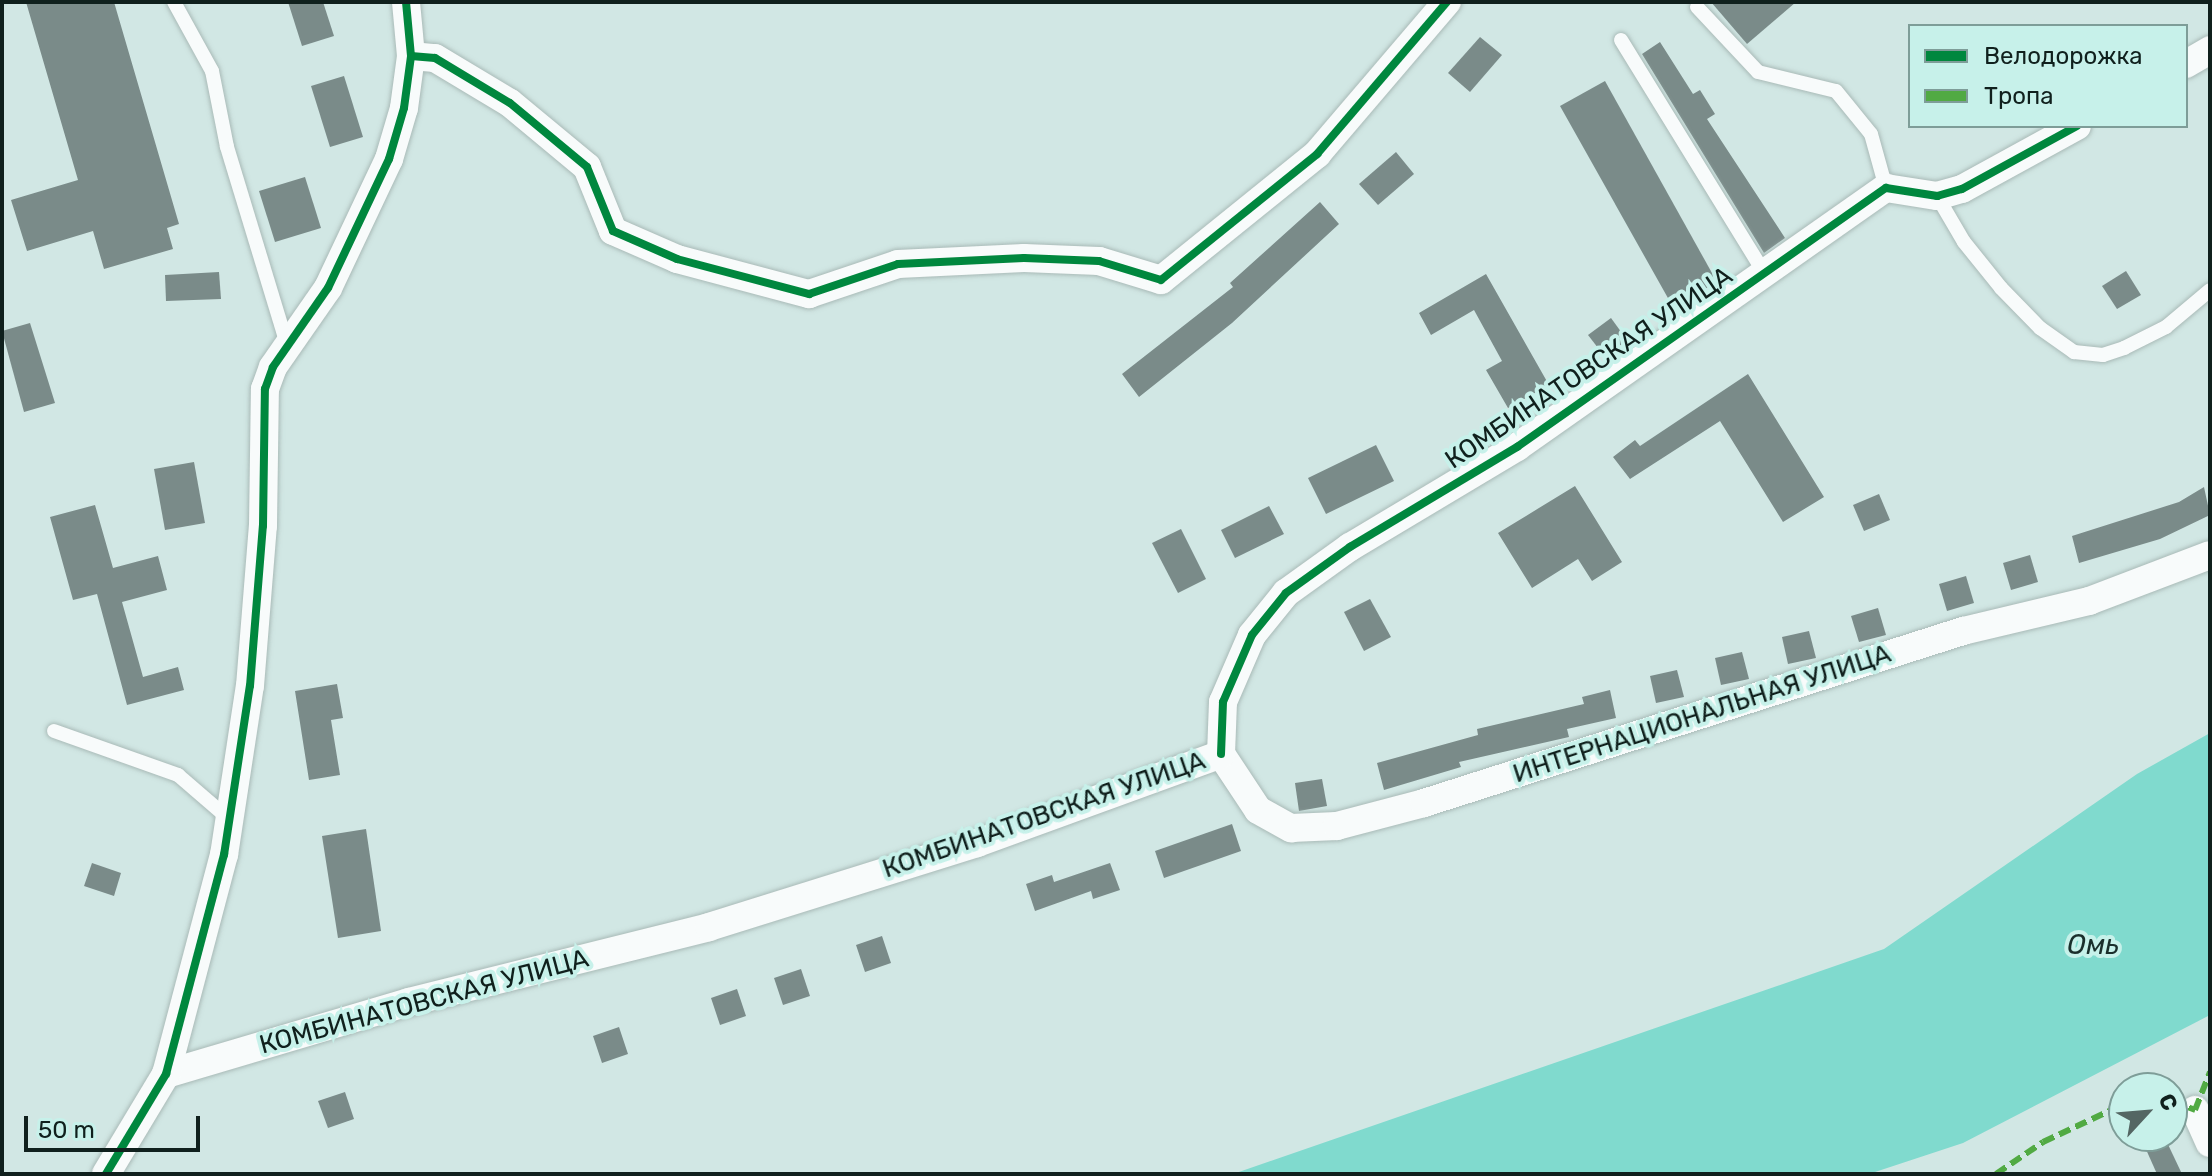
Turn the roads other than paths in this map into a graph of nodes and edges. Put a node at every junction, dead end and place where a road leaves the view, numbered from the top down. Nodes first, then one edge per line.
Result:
1 (174, 2) edge
2 (406, 2) edge
3 (1447, 2) edge
4 (1697, 7) dead end
5 (1621, 40) dead end
6 (2210, 50) edge
7 (411, 56) junction
8 (2188, 63) edge
9 (2073, 128) edge
10 (1886, 188) junction
11 (1937, 196) junction
12 (1764, 272) junction
13 (2210, 290) edge
14 (287, 345) junction
15 (2210, 555) edge
16 (54, 731) dead end
17 (1221, 754) junction
18 (230, 820) junction
19 (166, 1074) junction
20 (2195, 1110) dead end
21 (2210, 1143) edge
22 (106, 1174) edge

1 - 14 lane
2 - 7 street
3 - 7 street
4 - 10 lane
5 - 12 lane
6 - 8 street
7 - 14 street
9 - 11 street
10 - 11 street
10 - 12 street, КОМБИНАТОВСКАЯ УЛИЦА
11 - 13 lane
12 - 17 street, КОМБИНАТОВСКАЯ УЛИЦА
14 - 18 street
15 - 17 street, ИНТЕРНАЦИОНАЛЬНАЯ УЛИЦА
16 - 18 lane
17 - 19 street, КОМБИНАТОВСКАЯ УЛИЦА
18 - 19 street
19 - 22 street
20 - 21 street

